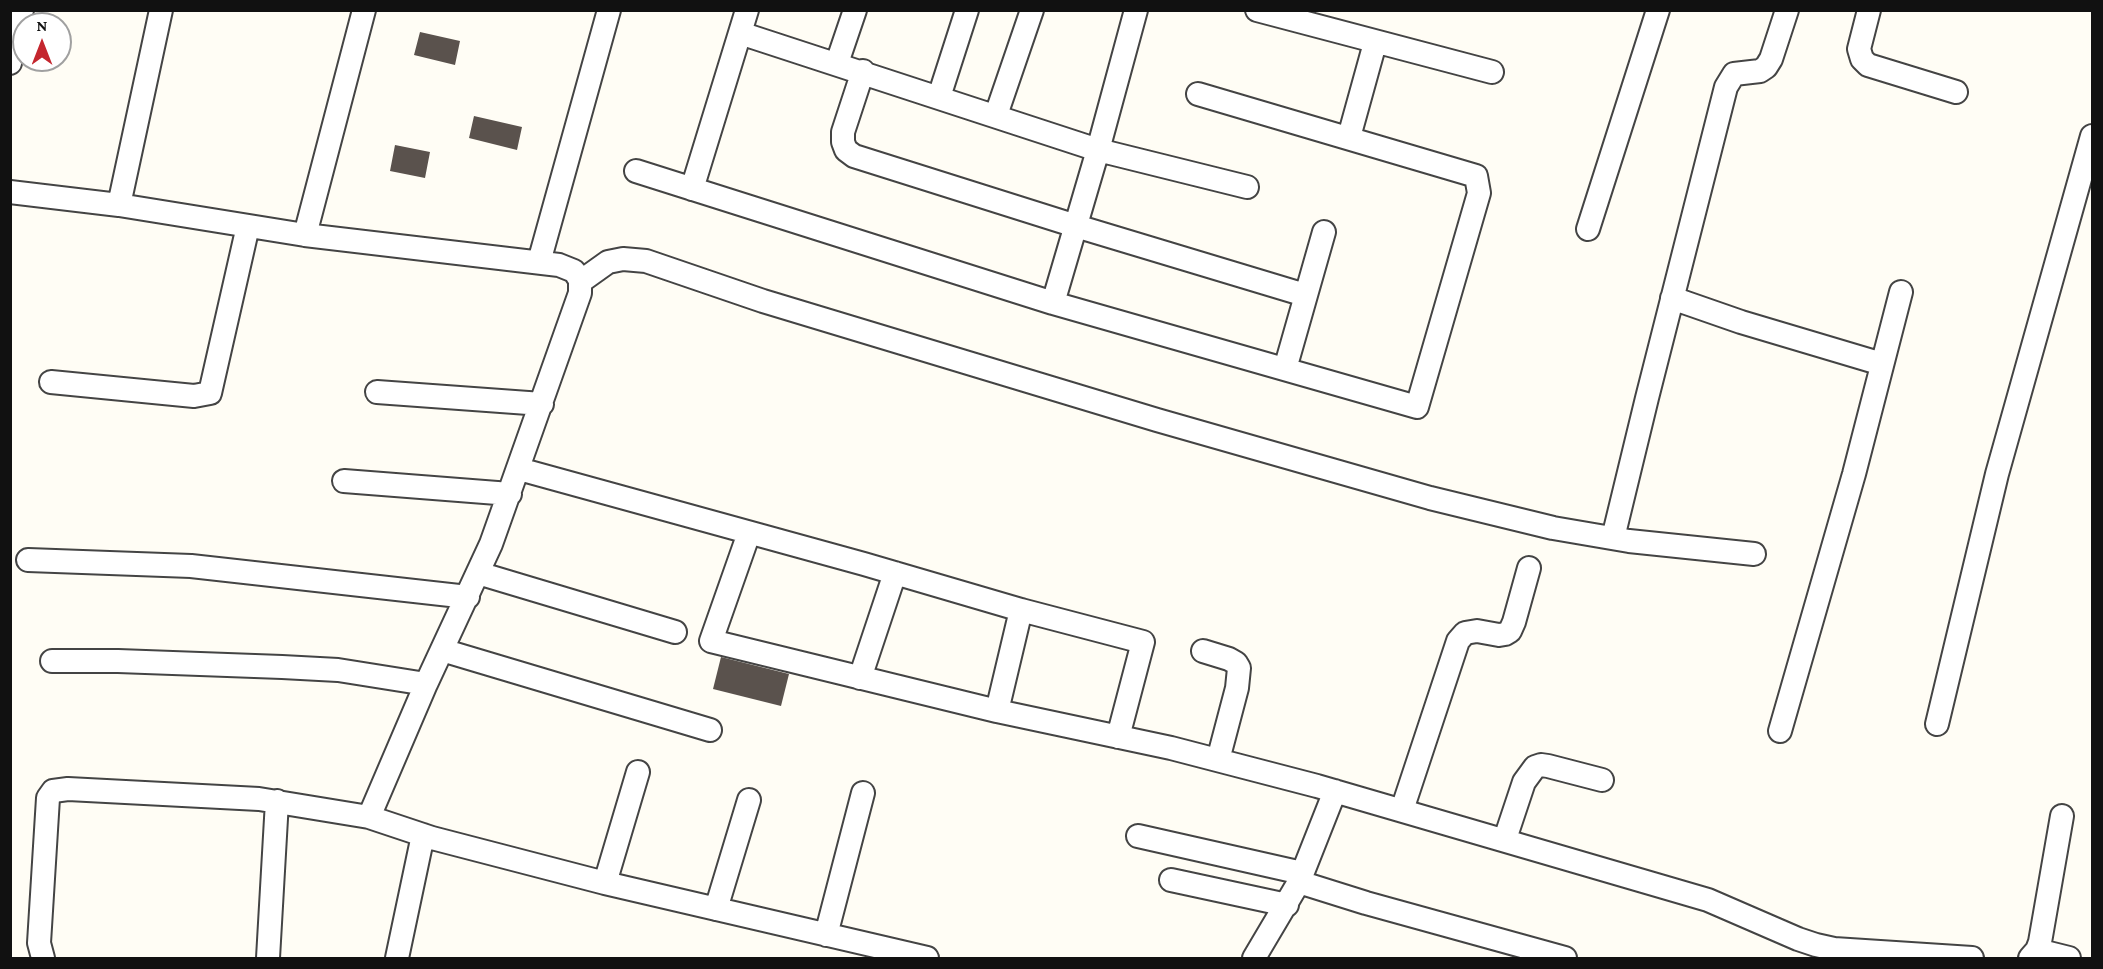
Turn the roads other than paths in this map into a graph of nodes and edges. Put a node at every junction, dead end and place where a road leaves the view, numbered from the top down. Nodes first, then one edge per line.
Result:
1 (22, 10) edge
2 (161, 10) edge
3 (364, 10) edge
4 (609, 10) edge
5 (747, 10) edge
6 (855, 10) edge
7 (967, 10) edge
8 (1032, 10) edge
9 (1136, 10) edge
10 (1257, 10) edge
11 (1658, 10) edge
12 (1788, 10) edge
13 (1869, 10) edge
14 (740, 33) junction
15 (1375, 43) junction
16 (10, 63) edge
17 (837, 63) junction
18 (863, 71) junction
19 (1492, 72) dead end
20 (1956, 92) dead end
21 (1198, 94) dead end
22 (939, 97) junction
23 (996, 115) junction
24 (2092, 136) edge
25 (1349, 137) junction
26 (1098, 150) junction
27 (636, 171) dead end
28 (1247, 187) dead end
29 (692, 189) junction
30 (10, 192) edge
31 (119, 205) junction
32 (248, 226) junction
33 (1076, 226) junction
34 (1588, 229) dead end
35 (1324, 232) dead end
36 (305, 235) junction
37 (539, 262) junction
38 (580, 282) junction
39 (1901, 292) dead end
40 (1305, 295) junction
41 (1672, 298) junction
42 (1053, 303) junction
43 (1882, 364) junction
44 (1285, 369) junction
45 (51, 382) dead end
46 (377, 392) dead end
47 (542, 404) junction
48 (519, 469) junction
49 (344, 481) dead end
50 (510, 494) junction
51 (749, 533) junction
52 (1613, 538) junction
53 (1754, 554) dead end
54 (28, 560) dead end
55 (1528, 568) dead end
56 (478, 573) junction
57 (895, 573) junction
58 (468, 597) junction
59 (1021, 610) junction
60 (675, 632) dead end
61 (442, 650) junction
62 (1203, 651) dead end
63 (52, 661) dead end
64 (860, 678) junction
65 (426, 684) junction
66 (997, 711) junction
67 (1937, 724) dead end
68 (710, 730) dead end
69 (1780, 731) dead end
70 (1118, 736) junction
71 (1218, 760) junction
72 (638, 772) dead end
73 (1602, 780) dead end
74 (1335, 791) junction
75 (863, 793) dead end
76 (749, 800) dead end
77 (277, 801) junction
78 (1402, 810) junction
79 (2062, 816) dead end
80 (369, 817) junction
81 (423, 835) junction
82 (1138, 836) dead end
83 (1505, 839) junction
84 (1301, 878) junction
85 (1172, 880) dead end
86 (605, 883) junction
87 (1287, 905) junction
88 (716, 909) junction
89 (826, 935) junction
90 (894, 954) edge
91 (2033, 954) edge
92 (43, 958) edge
93 (268, 958) edge
94 (397, 958) edge
95 (927, 958) edge
96 (1254, 958) edge
97 (1566, 958) edge
98 (1971, 958) edge
99 (2069, 958) edge

1 - 16 street
2 - 31 street
3 - 36 street
4 - 37 street
5 - 14 street
6 - 17 street
7 - 22 street
8 - 23 street
9 - 26 street
10 - 15 street
11 - 34 street
12 - 41 street
13 - 20 street
14 - 17 street
14 - 29 street
15 - 19 street
15 - 25 street
17 - 18 street
18 - 22 street
18 - 33 street
21 - 25 street
22 - 23 street
23 - 26 street
24 - 67 street
25 - 44 street
26 - 28 street
26 - 33 street
27 - 29 street
29 - 42 street
30 - 31 street
31 - 32 street
32 - 36 street
32 - 45 street
33 - 40 street
33 - 42 street
35 - 40 street
36 - 37 street
37 - 38 street
38 - 47 street
38 - 52 street
39 - 43 street
40 - 44 street
41 - 43 street
41 - 52 street
42 - 44 street
43 - 69 street
46 - 47 street
47 - 48 street
48 - 50 street
48 - 51 street
49 - 50 street
50 - 56 street
51 - 57 street
51 - 64 street
52 - 53 street
54 - 58 street
55 - 78 street
56 - 58 street
56 - 60 street
57 - 59 street
57 - 64 street
58 - 61 street
59 - 66 street
59 - 70 street
61 - 65 street
61 - 68 street
62 - 71 street
63 - 65 street
64 - 66 street
65 - 80 street
66 - 70 street
70 - 71 street
71 - 74 street
72 - 86 street
73 - 83 street
74 - 78 street
74 - 84 street
75 - 89 street
76 - 88 street
77 - 80 street
77 - 92 street
77 - 93 street
78 - 83 street
79 - 91 street
80 - 81 street
81 - 86 street
81 - 94 street
82 - 84 street
83 - 98 street
84 - 87 street
84 - 97 street
85 - 87 street
86 - 88 street
87 - 96 street
88 - 89 street
89 - 90 street
90 - 95 street
91 - 99 street

